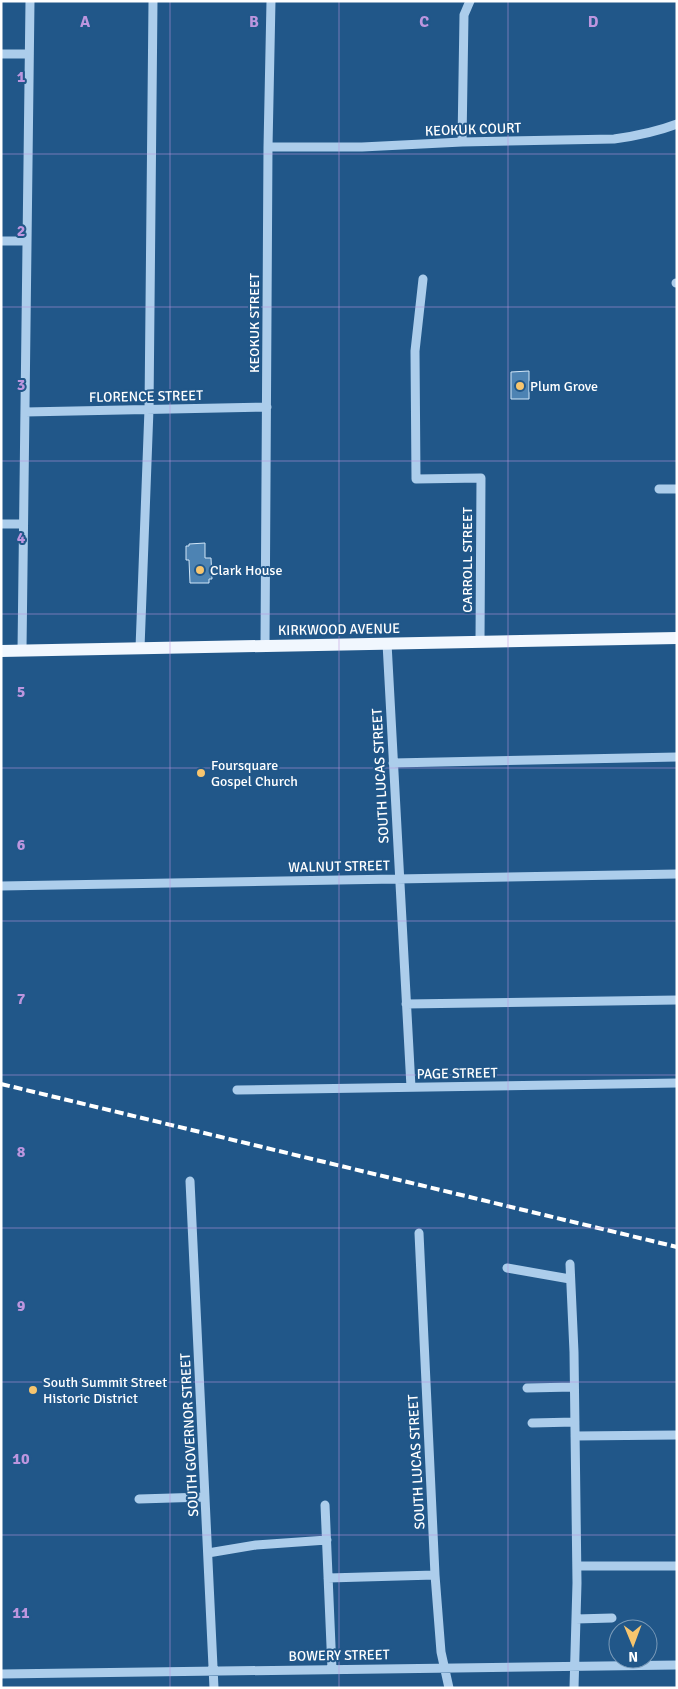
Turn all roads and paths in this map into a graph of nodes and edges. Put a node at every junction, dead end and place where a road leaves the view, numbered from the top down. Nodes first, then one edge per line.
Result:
1 (30, 1) edge
2 (152, 1) edge
3 (271, 1) edge
4 (470, 1) edge
5 (1, 54) edge
6 (29, 54) junction
7 (677, 124) edge
8 (462, 142) junction
9 (268, 147) junction
10 (1, 241) edge
11 (27, 241) junction
12 (423, 279) dead end
13 (267, 407) junction
14 (150, 409) junction
15 (25, 412) junction
16 (659, 489) dead end
17 (677, 489) edge
18 (1, 524) edge
19 (23, 524) junction
20 (677, 638) edge
21 (480, 642) junction
22 (387, 643) junction
23 (265, 645) junction
24 (140, 648) junction
25 (22, 650) junction
26 (1, 651) edge
27 (677, 757) edge
28 (393, 763) junction
29 (677, 874) edge
30 (400, 879) junction
31 (1, 886) edge
32 (677, 1000) edge
33 (406, 1004) junction
34 (677, 1083) edge
35 (411, 1087) junction
36 (237, 1090) dead end
37 (190, 1181) dead end
38 (419, 1233) dead end
39 (570, 1264) dead end
40 (507, 1268) dead end
41 (570, 1279) junction
42 (574, 1387) junction
43 (527, 1388) dead end
44 (575, 1422) junction
45 (532, 1423) dead end
46 (677, 1435) edge
47 (575, 1436) junction
48 (205, 1497) junction
49 (139, 1499) dead end
50 (325, 1505) dead end
51 (327, 1540) junction
52 (208, 1553) junction
53 (576, 1566) junction
54 (677, 1566) edge
55 (435, 1575) junction
56 (328, 1578) junction
57 (612, 1618) dead end
58 (576, 1619) junction
59 (677, 1665) edge
60 (575, 1666) junction
61 (445, 1668) junction
62 (332, 1669) junction
63 (214, 1672) junction
64 (1, 1674) edge
65 (214, 1688) edge
66 (449, 1688) edge
67 (574, 1688) edge

1 - 6 street
2 - 14 street
3 - 9 street, KEOKUK STREET
4 - 8 street
5 - 6 street
6 - 11 street
7 - 8 street, KEOKUK COURT
8 - 9 street, KEOKUK COURT
9 - 13 street, KEOKUK STREET
10 - 11 street
11 - 15 street
12 - 21 street, CARROLL STREET
13 - 14 street, FLORENCE STREET
13 - 23 street, KEOKUK STREET
14 - 15 street, FLORENCE STREET
14 - 24 street
15 - 19 street
16 - 17 street
18 - 19 street
19 - 25 street
20 - 21 main road, KIRKWOOD AVENUE
21 - 22 main road, KIRKWOOD AVENUE
22 - 23 main road, KIRKWOOD AVENUE
22 - 28 street, SOUTH LUCAS STREET
23 - 24 main road, KIRKWOOD AVENUE
24 - 25 main road, KIRKWOOD AVENUE
25 - 26 main road, KIRKWOOD AVENUE
27 - 28 street
28 - 30 street, SOUTH LUCAS STREET
29 - 30 street, WALNUT STREET
30 - 31 street, WALNUT STREET
30 - 33 street, SOUTH LUCAS STREET
32 - 33 street
33 - 35 street, SOUTH LUCAS STREET
34 - 35 street, PAGE STREET
35 - 36 street, PAGE STREET
37 - 48 street, SOUTH GOVERNOR STREET
38 - 55 street, SOUTH LUCAS STREET
39 - 41 street
40 - 41 street
41 - 42 street
42 - 43 street
42 - 44 street
44 - 45 street
44 - 47 street
46 - 47 street
47 - 53 street
48 - 49 street
48 - 52 street, SOUTH GOVERNOR STREET
50 - 51 street
51 - 52 street
51 - 56 street
52 - 63 street, SOUTH GOVERNOR STREET
53 - 54 street
53 - 58 street
55 - 56 street
55 - 61 street, SOUTH LUCAS STREET
56 - 62 street
57 - 58 street
58 - 60 street
59 - 60 street, BOWERY STREET
60 - 61 street, BOWERY STREET
60 - 67 street
61 - 62 street, BOWERY STREET
61 - 66 street, SOUTH LUCAS STREET
62 - 63 street, BOWERY STREET
63 - 64 street, BOWERY STREET
63 - 65 street, SOUTH GOVERNOR STREET

